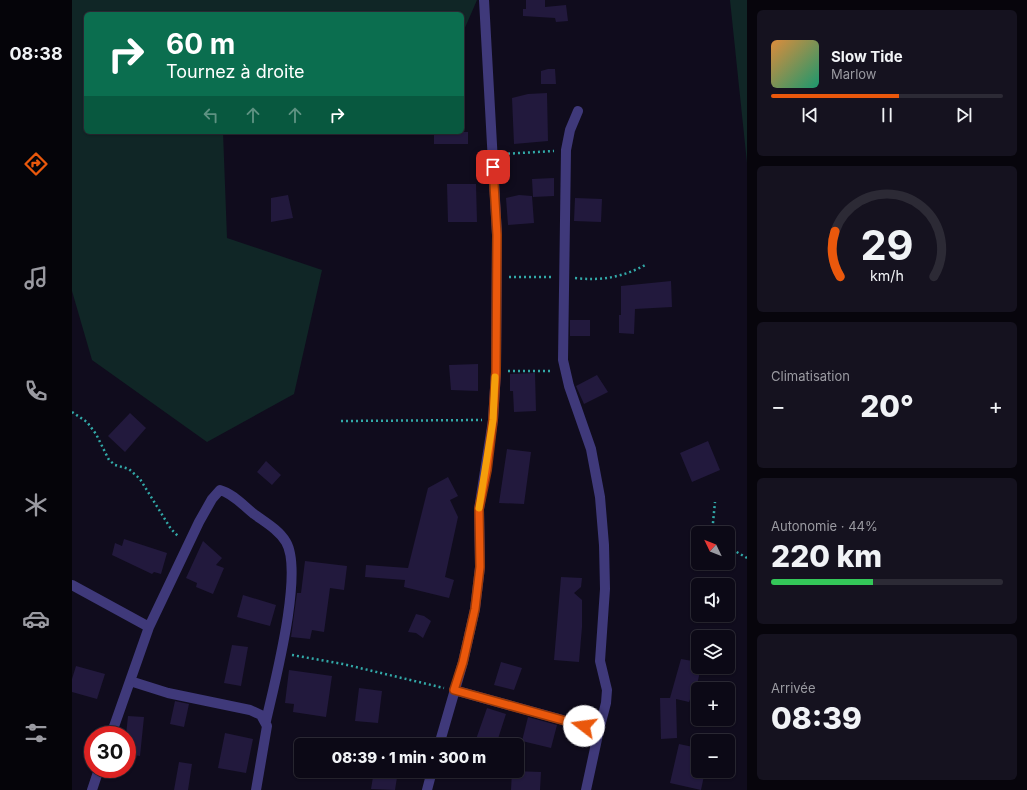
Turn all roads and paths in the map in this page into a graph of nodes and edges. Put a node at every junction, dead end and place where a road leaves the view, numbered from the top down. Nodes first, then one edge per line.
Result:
1 (484, 0) edge
2 (578, 111) dead end
3 (566, 150) junction
4 (493, 155) junction
5 (565, 371) junction
6 (496, 372) junction
7 (72, 412) edge
8 (493, 420) junction
9 (341, 422) dead end
10 (715, 502) dead end
11 (713, 526) edge
12 (188, 546) junction
13 (735, 551) edge
14 (747, 558) edge
15 (72, 585) edge
16 (149, 627) junction
17 (282, 653) junction
18 (130, 681) junction
19 (454, 690) junction
20 (266, 720) junction
21 (114, 726) edge
22 (599, 730) junction
23 (441, 738) edge
24 (96, 778) edge
25 (430, 778) edge
26 (92, 790) edge
27 (256, 790) edge
28 (426, 790) edge
29 (586, 790) edge

1 - 4 street
2 - 3 street
3 - 4 path
3 - 5 street
4 - 6 street
5 - 6 path
5 - 22 street
6 - 8 street
7 - 12 path
8 - 9 path
8 - 19 street
10 - 11 path
12 - 16 street
12 - 17 street
13 - 14 path
15 - 16 street
16 - 18 street
17 - 19 path
17 - 20 street
18 - 20 street
18 - 21 street
19 - 22 street
19 - 23 street
20 - 27 street
22 - 29 street
24 - 26 street
25 - 28 street

